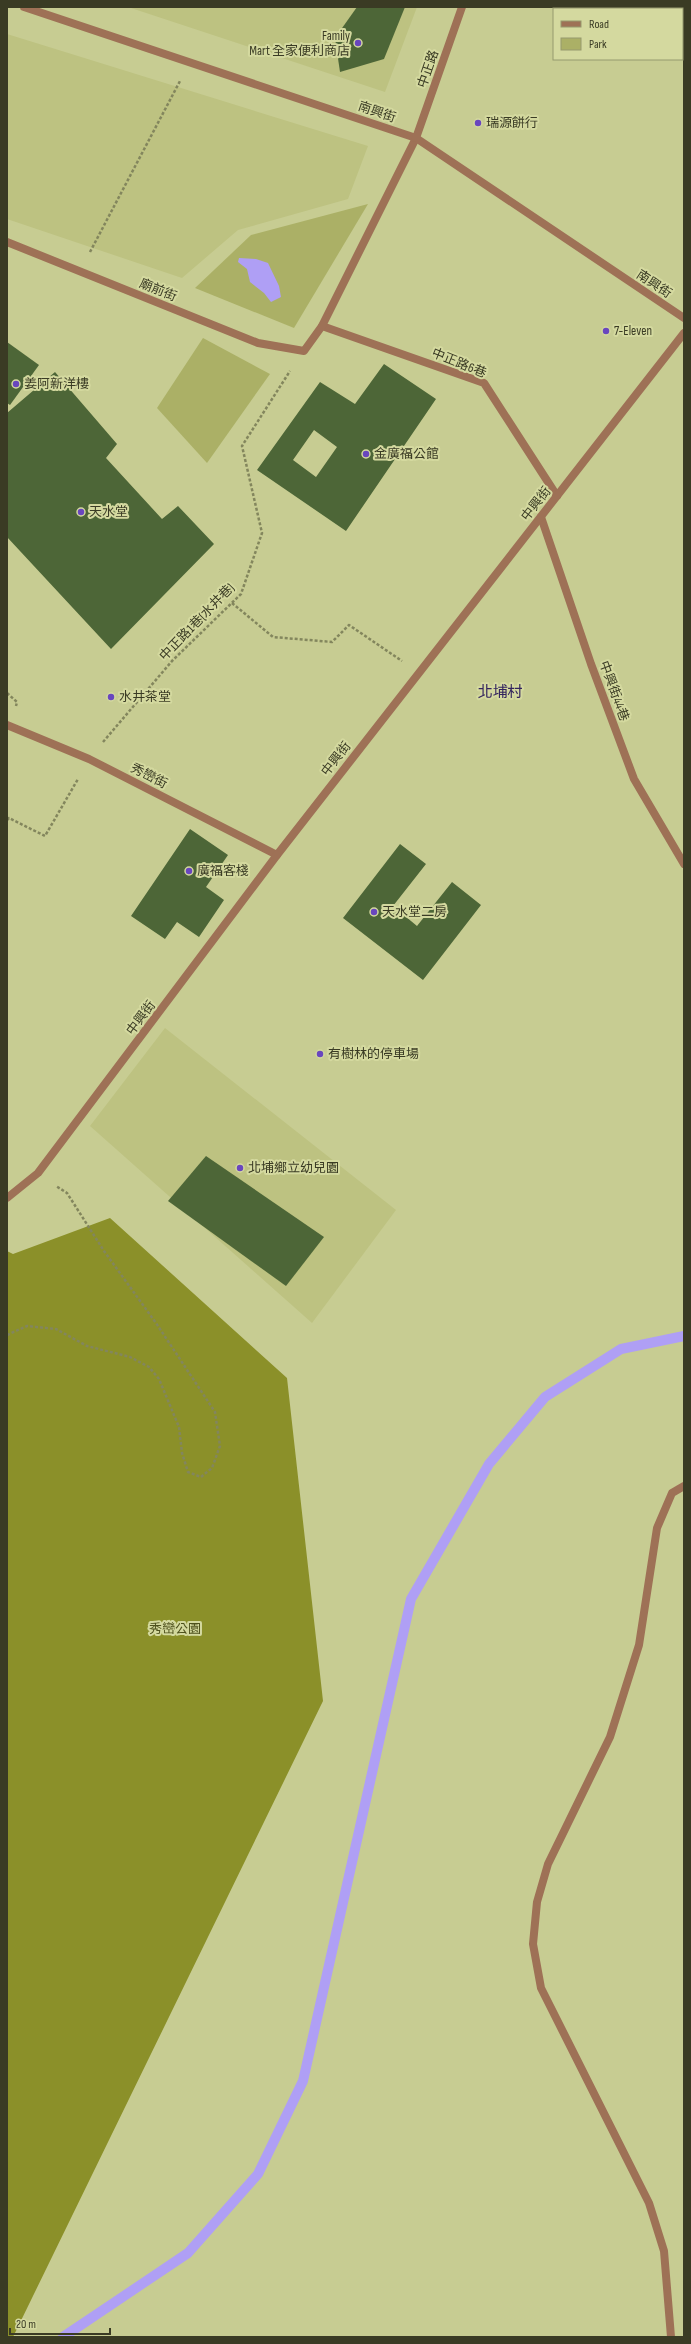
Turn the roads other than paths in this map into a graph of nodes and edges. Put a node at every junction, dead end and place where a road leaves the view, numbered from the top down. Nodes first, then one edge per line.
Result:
1 (24, 7) edge
2 (462, 7) edge
3 (416, 138) junction
4 (7, 242) edge
5 (684, 318) edge
6 (322, 326) junction
7 (684, 334) edge
8 (304, 351) joint
9 (557, 496) junction
10 (541, 517) junction
11 (7, 725) edge
12 (277, 855) junction
13 (684, 864) edge
14 (7, 1198) edge
15 (684, 1486) edge
16 (671, 2337) edge

1 - 3 street, 南興街
2 - 3 street, 中正路
3 - 5 street, 南興街
3 - 6 street, 中正路
4 - 8 street, 廟前街
6 - 8 street, 中正路
6 - 9 street, 中正路6巷
7 - 9 street, 中興街
9 - 10 street, 中興街
10 - 12 street, 中興街
10 - 13 street, 中興街44巷
11 - 12 street, 秀巒街
12 - 14 street, 中興街
15 - 16 street

